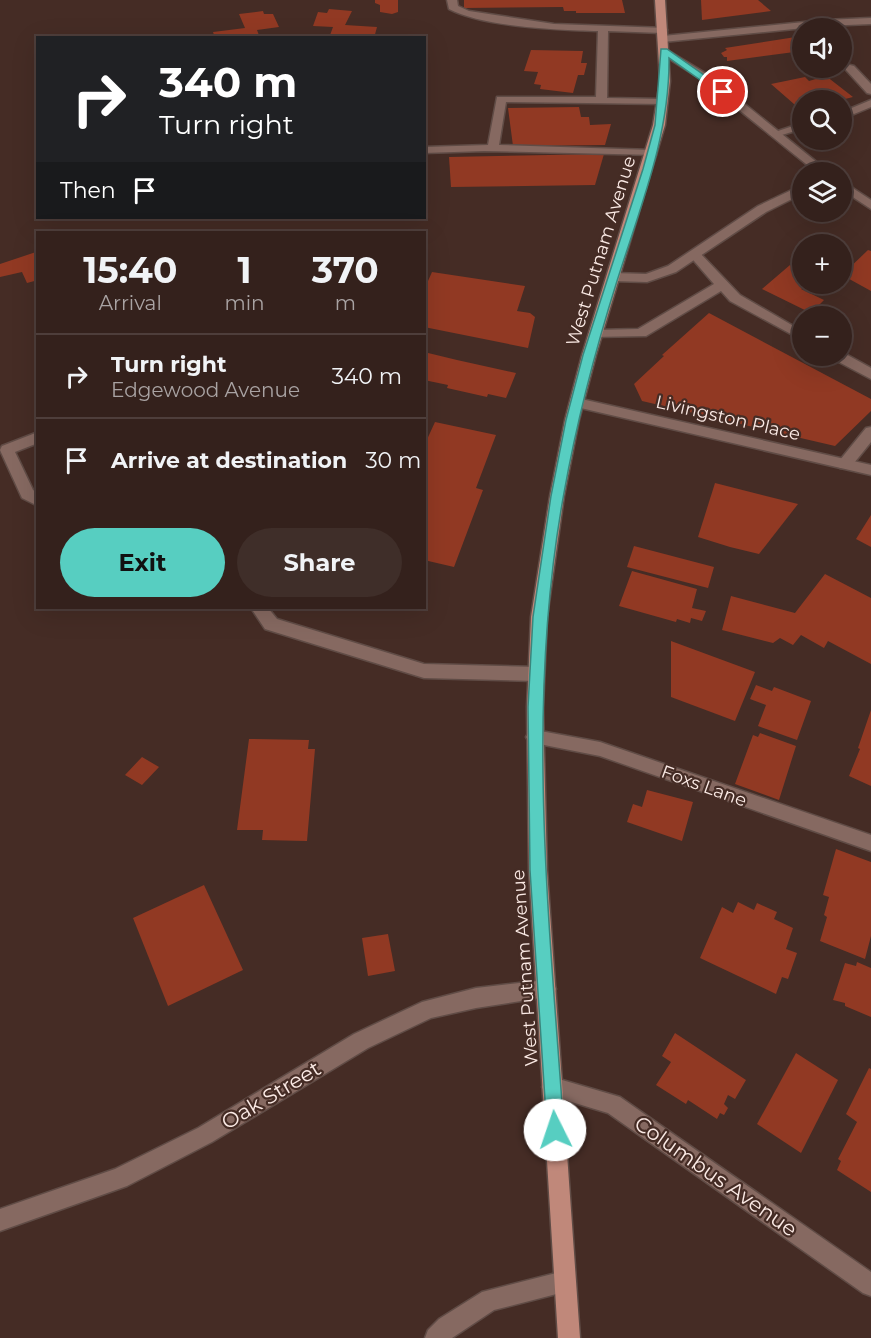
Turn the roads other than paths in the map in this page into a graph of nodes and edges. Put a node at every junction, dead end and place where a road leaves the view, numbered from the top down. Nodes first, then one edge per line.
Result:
1 (452, 0) edge
2 (660, 0) edge
3 (871, 21) edge
4 (603, 28) junction
5 (663, 40) junction
6 (852, 70) edge
7 (871, 91) edge
8 (601, 100) junction
9 (662, 102) junction
10 (871, 104) edge
11 (852, 113) edge
12 (792, 129) edge
13 (775, 134) junction
14 (493, 148) junction
15 (426, 150) edge
16 (652, 153) junction
17 (810, 162) edge
18 (852, 192) edge
19 (792, 195) edge
20 (871, 205) edge
21 (694, 254) junction
22 (613, 277) junction
23 (722, 285) junction
24 (792, 330) edge
25 (596, 334) junction
26 (852, 364) edge
27 (871, 374) edge
28 (577, 403) junction
29 (871, 432) edge
30 (36, 438) edge
31 (845, 464) junction
32 (871, 470) edge
33 (36, 500) edge
34 (260, 609) edge
35 (536, 674) junction
36 (535, 737) junction
37 (871, 843) edge
38 (546, 989) junction
39 (552, 1087) junction
40 (0, 1220) edge
41 (564, 1282) junction
42 (871, 1285) edge
43 (436, 1338) edge
44 (569, 1338) edge

1 - 4 street
2 - 5 main road, West Putnam Avenue
3 - 5 street
4 - 5 street
4 - 8 street
5 - 9 main road, West Putnam Avenue
5 - 13 street
6 - 7 street
8 - 9 street
8 - 14 street
9 - 16 main road, West Putnam Avenue
10 - 11 street
12 - 13 street
13 - 17 street
14 - 15 street
14 - 16 street
16 - 22 main road, West Putnam Avenue
18 - 20 street
19 - 21 street
21 - 22 street
21 - 23 street
22 - 25 main road, West Putnam Avenue
23 - 24 street
23 - 25 street
25 - 28 main road, West Putnam Avenue
26 - 27 street
28 - 31 street, Livingston Place
28 - 35 main road, West Putnam Avenue
29 - 31 street
30 - 33 street
31 - 32 street, Livingston Place
34 - 35 street
35 - 36 main road, West Putnam Avenue
36 - 37 street, Foxs Lane
36 - 38 main road, West Putnam Avenue
38 - 39 main road, West Putnam Avenue
38 - 40 street, Oak Street
39 - 41 main road, West Putnam Avenue
39 - 42 street, Columbus Avenue
41 - 43 street
41 - 44 main road, West Putnam Avenue

